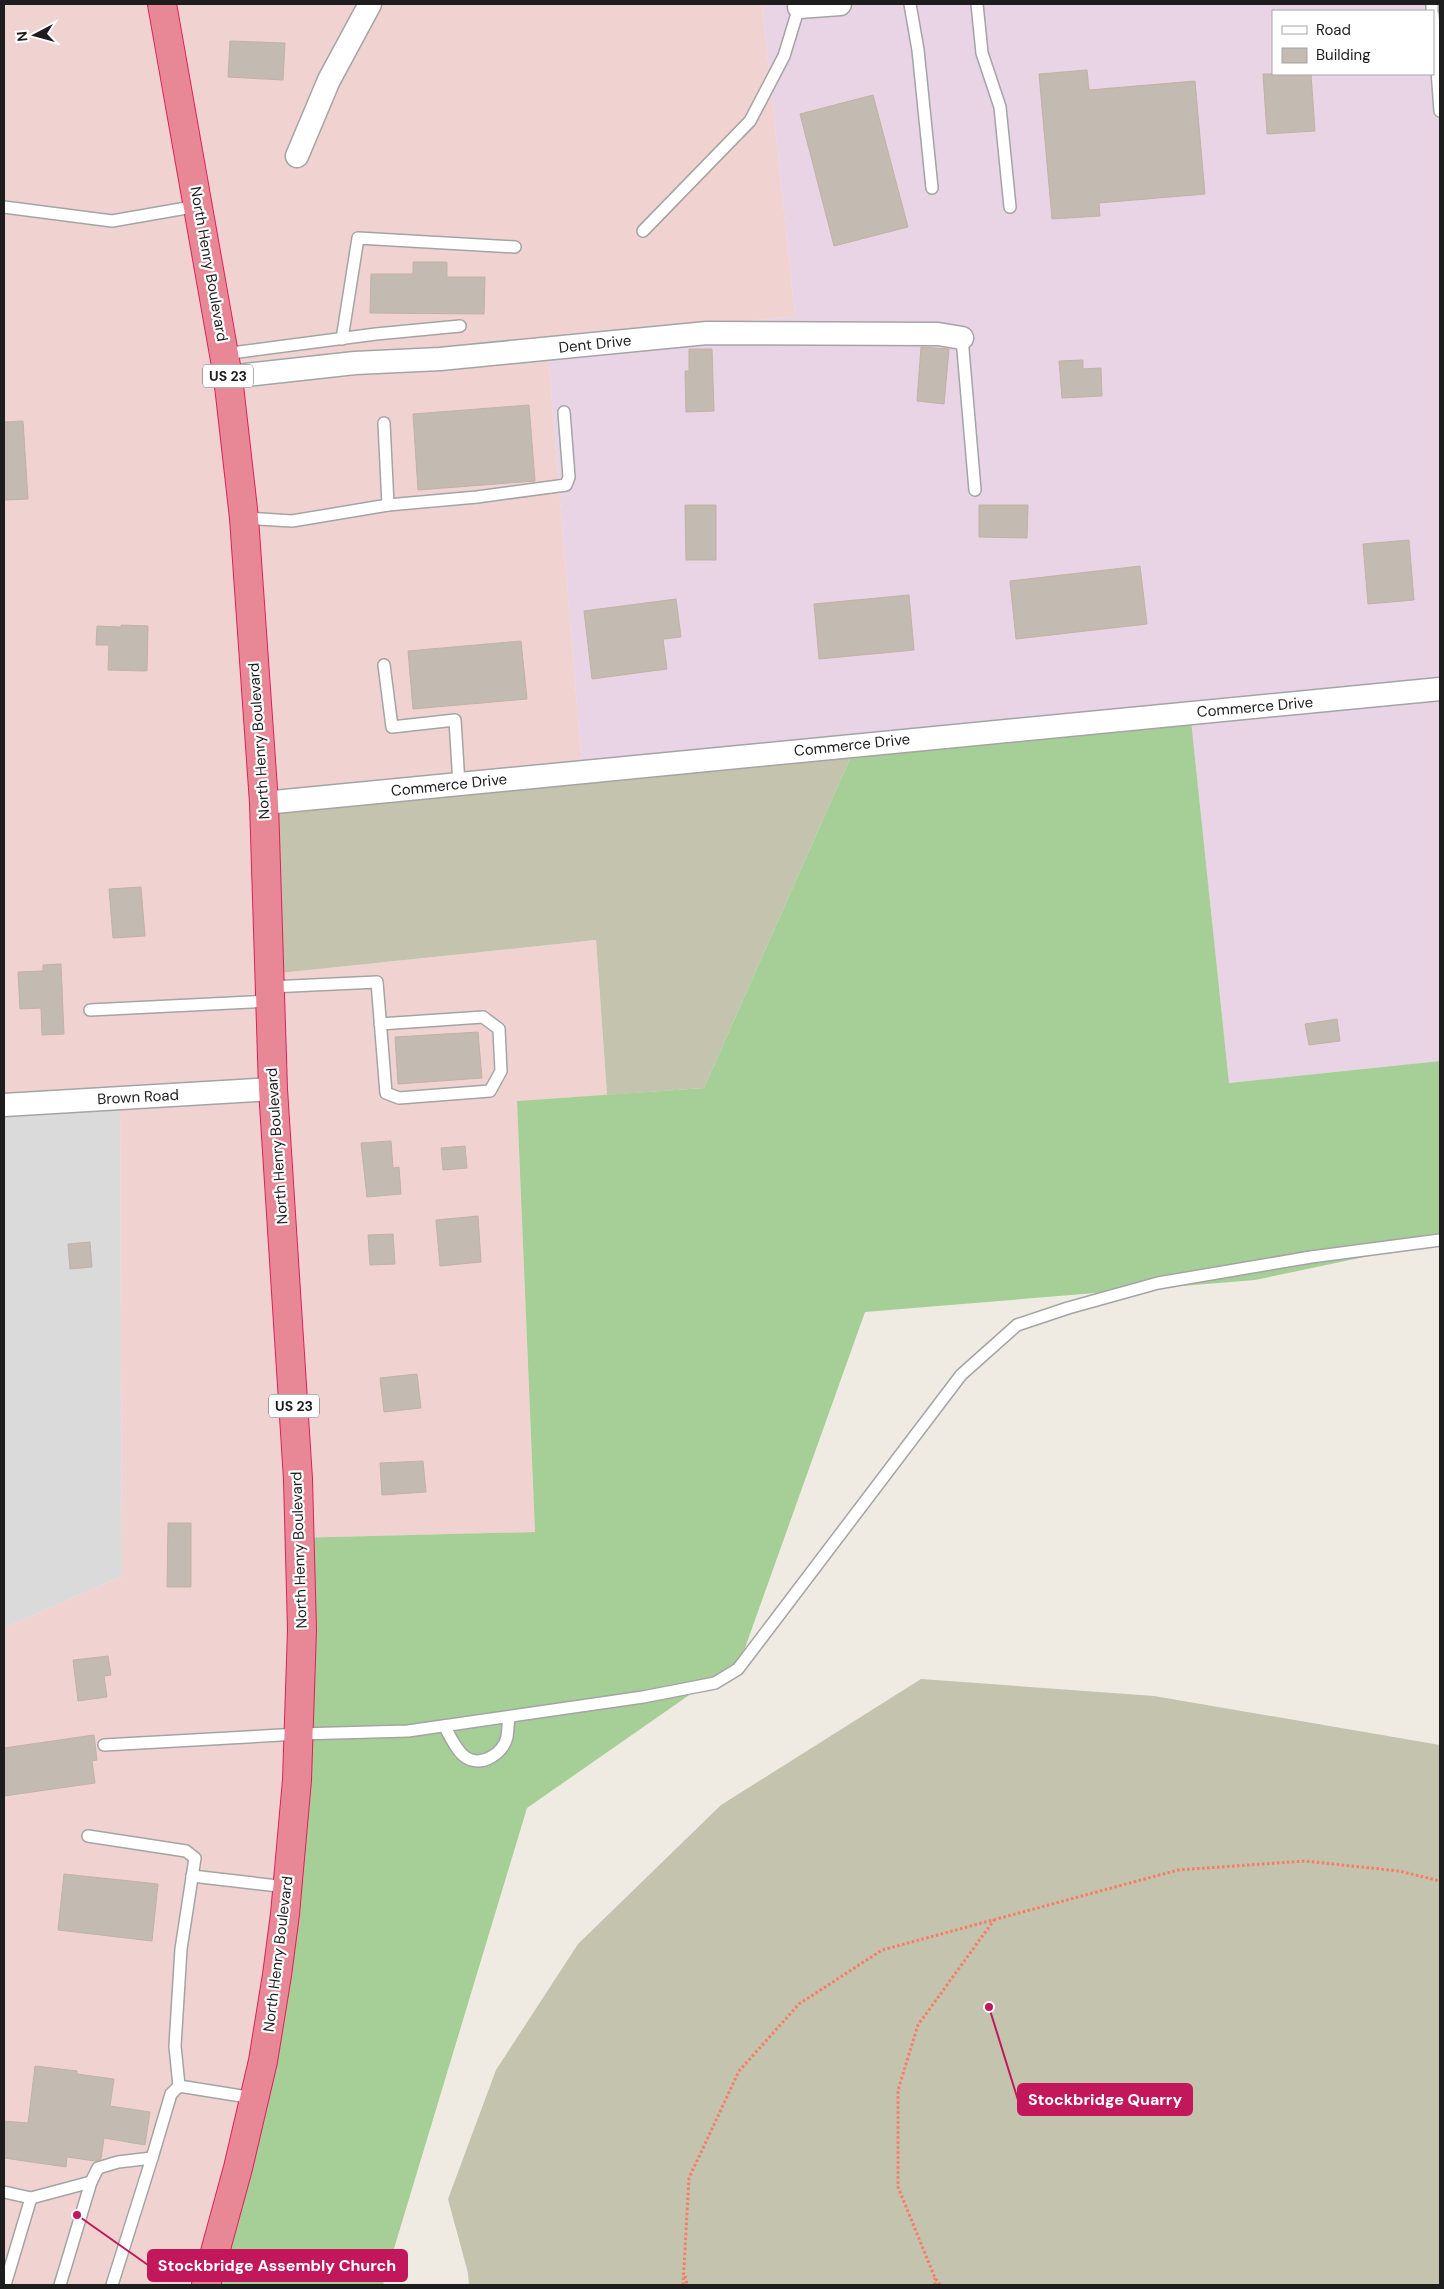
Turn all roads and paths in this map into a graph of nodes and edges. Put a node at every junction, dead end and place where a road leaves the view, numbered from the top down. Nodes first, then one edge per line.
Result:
1 (162, 4) edge
2 (370, 4) edge
3 (840, 4) edge
4 (910, 4) edge
5 (977, 4) edge
6 (799, 7) joint
7 (1434, 29) edge
8 (1440, 111) edge
9 (297, 156) dead end
10 (932, 188) dead end
11 (199, 206) junction
12 (4, 207) edge
13 (1010, 207) dead end
14 (643, 231) dead end
15 (515, 247) dead end
16 (460, 326) dead end
17 (962, 338) joint
18 (342, 339) junction
19 (226, 366) junction
20 (564, 412) dead end
21 (384, 423) dead end
22 (975, 490) dead end
23 (388, 505) junction
24 (244, 518) junction
25 (384, 665) dead end
26 (1440, 689) edge
27 (459, 784) junction
28 (264, 803) junction
29 (270, 994) junction
30 (90, 1010) dead end
31 (380, 1024) junction
32 (273, 1090) junction
33 (4, 1105) edge
34 (1440, 1240) edge
35 (509, 1717) junction
36 (444, 1726) junction
37 (299, 1734) junction
38 (104, 1744) dead end
39 (88, 1836) dead end
40 (192, 1876) junction
41 (1440, 1881) edge
42 (287, 1887) junction
43 (994, 1920) junction
44 (179, 2086) junction
45 (254, 2098) junction
46 (152, 2158) junction
47 (91, 2182) junction
48 (4, 2192) edge
49 (31, 2198) junction
50 (684, 2273) junction
51 (935, 2278) junction
52 (5, 2285) edge
53 (60, 2285) edge
54 (112, 2285) edge
55 (206, 2285) edge
56 (683, 2285) edge
57 (687, 2285) edge
58 (935, 2285) edge
59 (940, 2285) edge

1 - 11 highway, North Henry Boulevard / US 23
2 - 9 street
3 - 6 street
4 - 10 lane
5 - 13 lane
6 - 14 lane
7 - 8 lane
11 - 12 lane
11 - 19 highway, North Henry Boulevard / US 23
15 - 18 lane
16 - 18 lane
17 - 19 street, Dent Drive
17 - 22 lane
18 - 19 lane
19 - 24 highway, North Henry Boulevard / US 23
20 - 23 lane
21 - 23 lane
23 - 24 lane
24 - 28 highway, North Henry Boulevard / US 23
25 - 27 lane
26 - 27 street, Commerce Drive
27 - 28 street, Commerce Drive
28 - 29 highway, North Henry Boulevard / US 23
29 - 30 lane
29 - 31 lane
29 - 32 highway, North Henry Boulevard / US 23
31 - 31 lane
32 - 33 street, Brown Road
32 - 37 highway, North Henry Boulevard / US 23
34 - 35 lane
35 - 36 lane
35 - 36 lane
36 - 37 lane
37 - 38 lane
37 - 42 highway, North Henry Boulevard / US 23
39 - 40 lane
40 - 42 lane
40 - 44 lane
41 - 43 path
42 - 45 highway, North Henry Boulevard / US 23
43 - 50 path
43 - 51 path
44 - 45 lane
44 - 46 lane
45 - 55 highway, North Henry Boulevard / US 23
46 - 47 lane
46 - 54 lane
47 - 49 lane
47 - 53 lane
48 - 49 lane
49 - 52 lane
50 - 56 path
50 - 57 path
51 - 58 path
51 - 59 path

